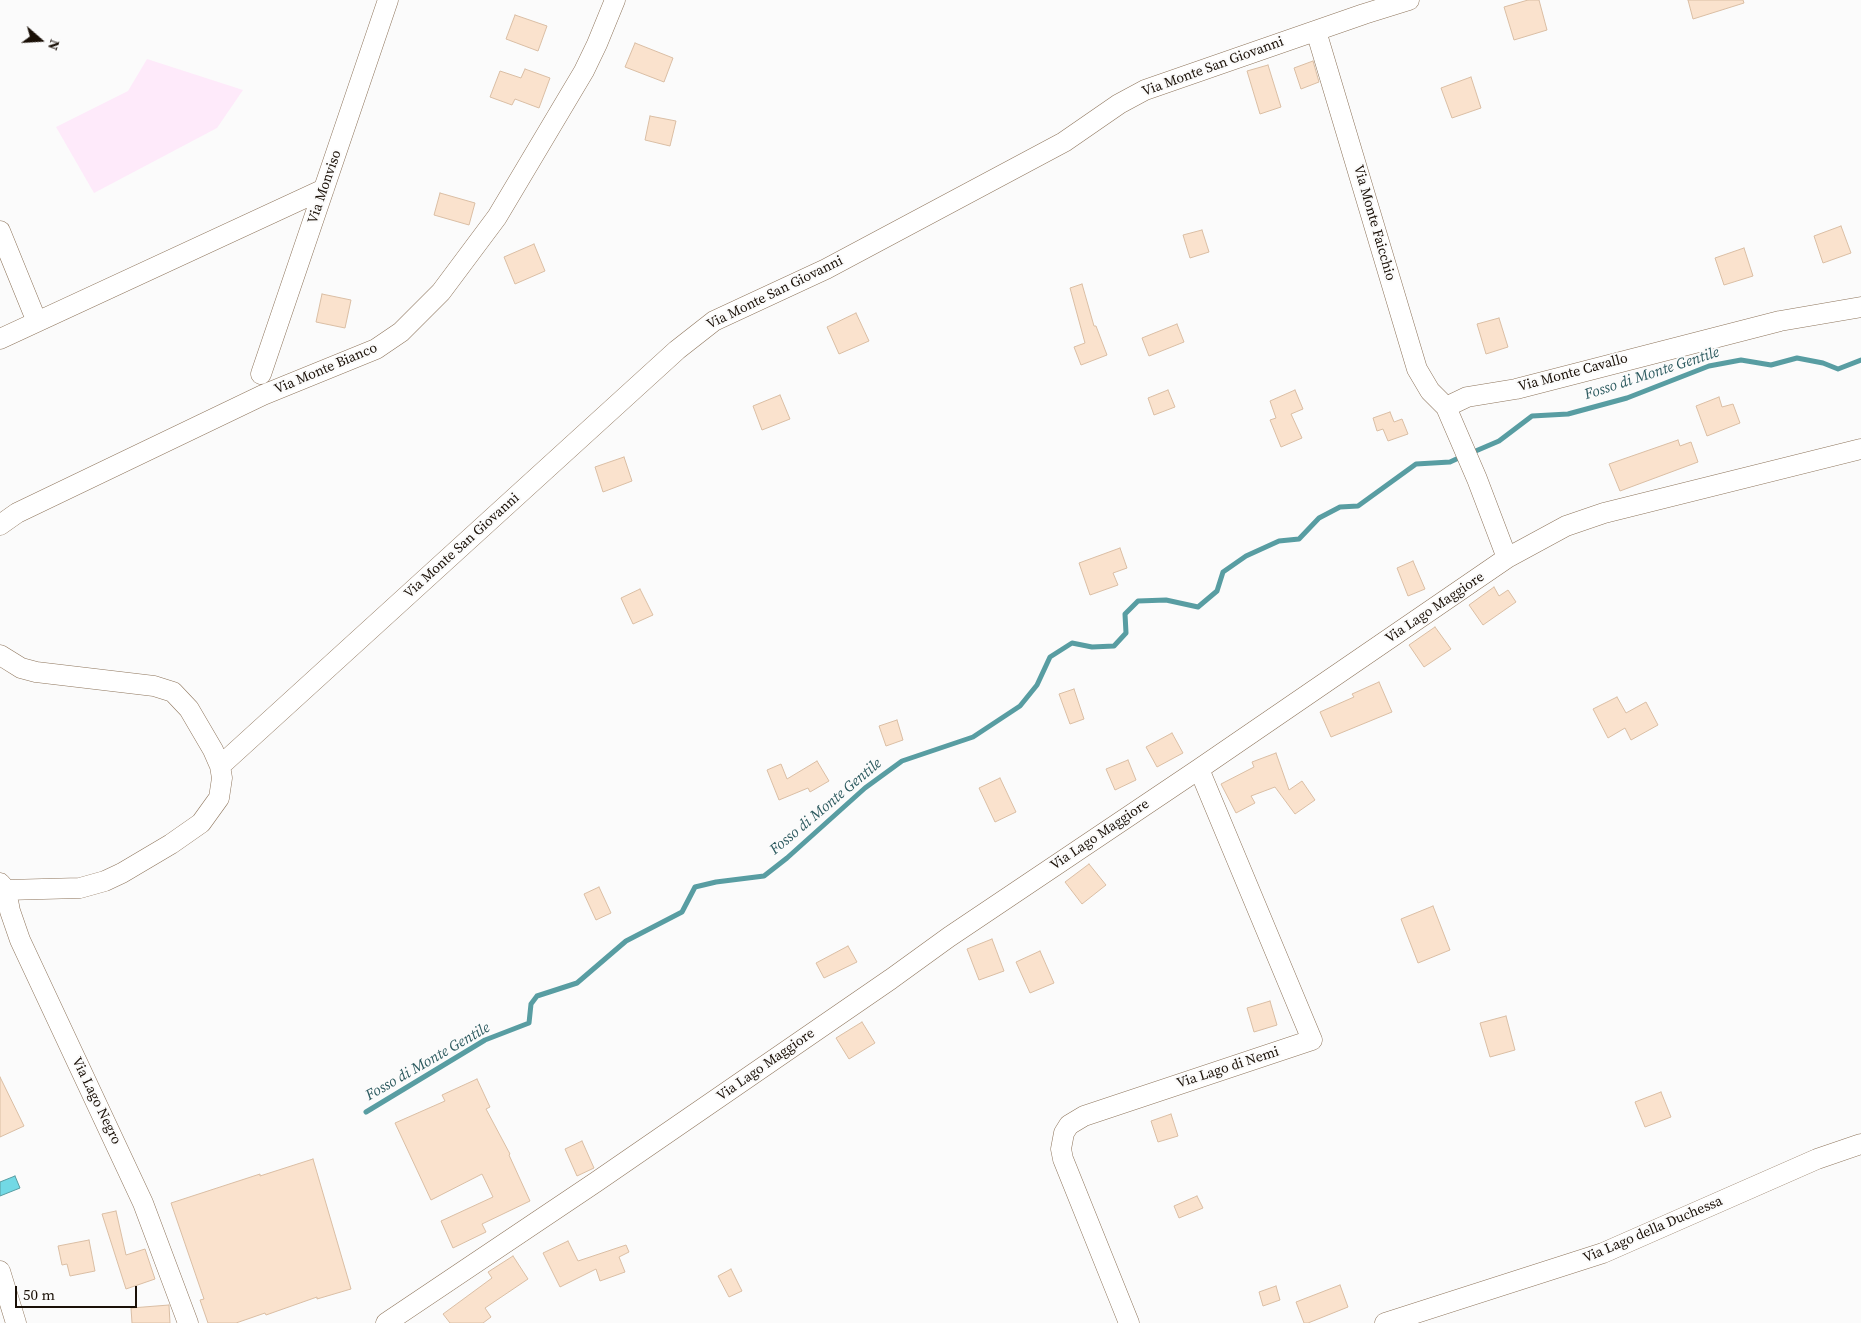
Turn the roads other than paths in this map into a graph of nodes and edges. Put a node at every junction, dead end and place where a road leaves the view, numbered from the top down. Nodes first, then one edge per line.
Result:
1 (388, 0) edge
2 (615, 0) edge
3 (1409, 0) edge
4 (1316, 31) junction
5 (324, 190) junction
6 (0, 231) edge
7 (1861, 307) edge
8 (37, 322) junction
9 (0, 339) edge
10 (261, 374) dead end
11 (1446, 407) junction
12 (1861, 449) edge
13 (0, 525) edge
14 (1507, 558) junction
15 (0, 655) edge
16 (220, 766) junction
17 (1199, 769) junction
18 (3, 886) edge
19 (1861, 1144) edge
20 (0, 1271) edge
21 (16, 1323) edge
22 (188, 1323) edge
23 (386, 1323) edge
24 (1130, 1323) edge
25 (1385, 1323) edge

1 - 5 street, Via Monviso
2 - 13 street, Via Monte Bianco
3 - 4 street, Via Monte San Giovanni
4 - 11 street, Via Monte Faicchio
4 - 16 street, Via Monte San Giovanni
5 - 8 street
5 - 10 street, Via Monviso
6 - 8 street
7 - 11 street, Via Monte Cavallo
8 - 9 street
11 - 14 street
12 - 14 street, Via Lago Maggiore
14 - 17 street, Via Lago Maggiore
15 - 16 street
16 - 18 street
17 - 23 street, Via Lago Maggiore
17 - 24 street, Via Lago di Nemi
18 - 22 street, Via Lago Negro
19 - 25 street, Via Lago della Duchessa
20 - 21 street

